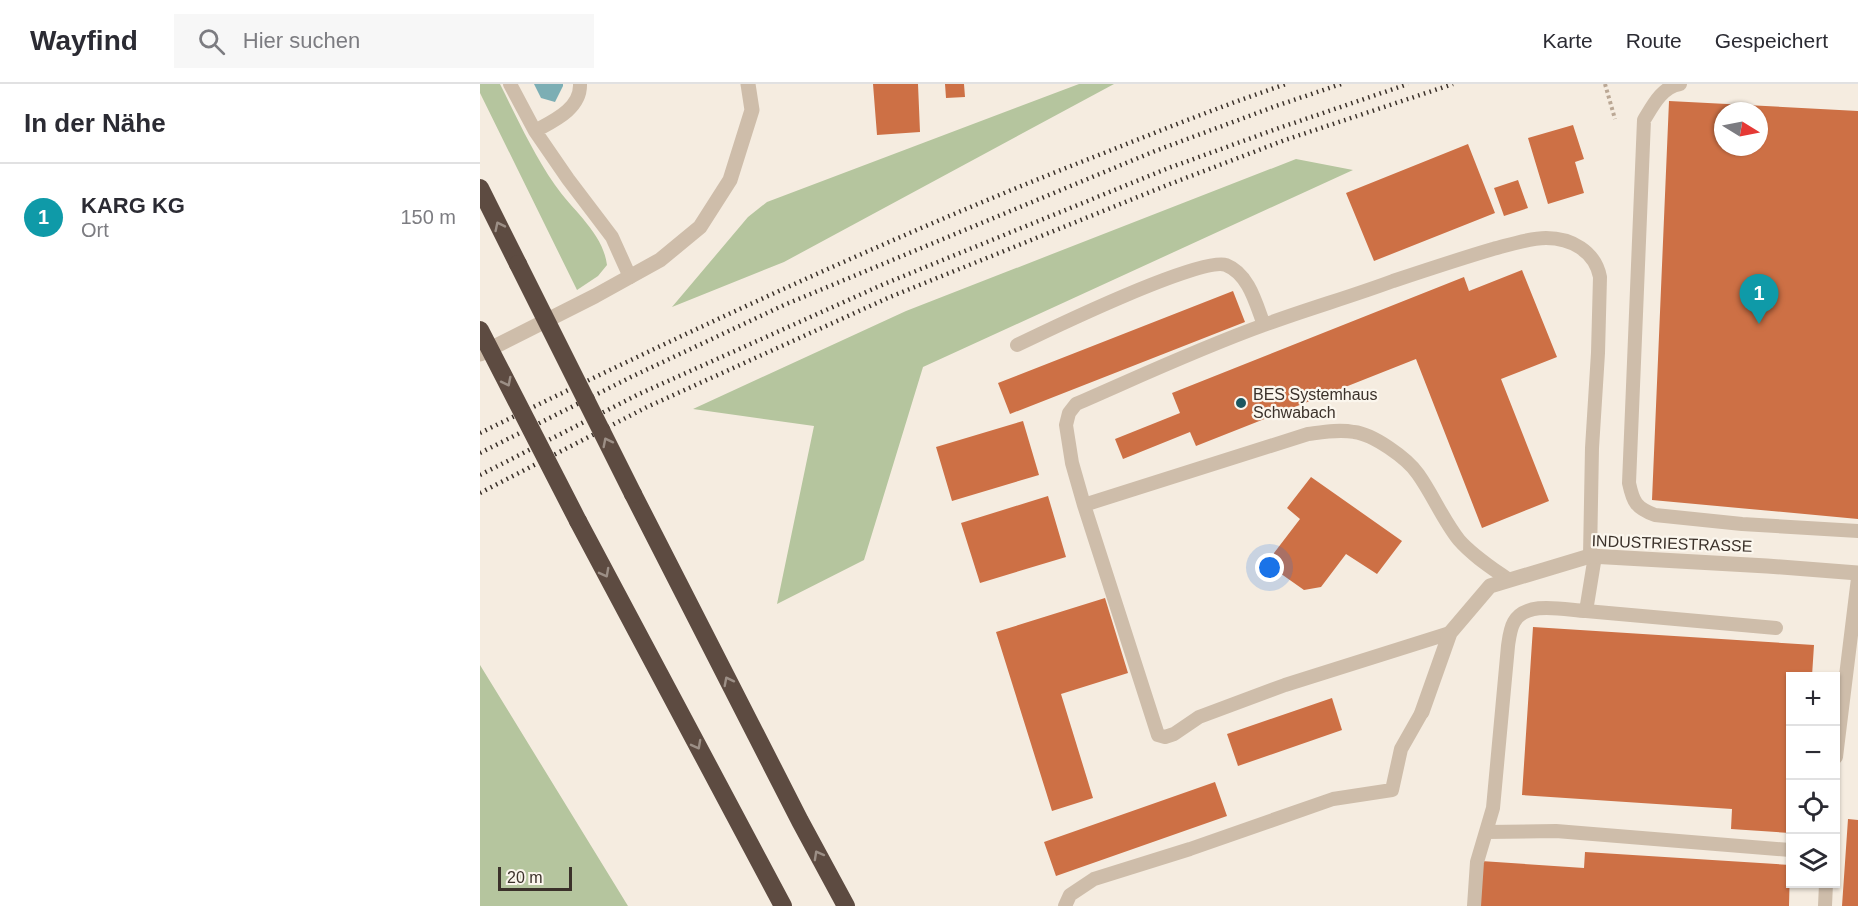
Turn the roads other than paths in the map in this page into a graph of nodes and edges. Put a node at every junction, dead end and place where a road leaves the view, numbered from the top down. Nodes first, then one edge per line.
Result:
1 (510, 84) edge
2 (580, 84) edge
3 (748, 84) edge
4 (1680, 84) edge
5 (535, 130) junction
6 (480, 188) edge
7 (630, 277) junction
8 (1264, 325) junction
9 (480, 330) edge
10 (1017, 345) dead end
11 (480, 354) edge
12 (1084, 505) junction
13 (1858, 531) edge
14 (1592, 556) junction
15 (1858, 573) edge
16 (1858, 579) edge
17 (1509, 580) junction
18 (1586, 611) junction
19 (1776, 628) dead end
20 (1450, 633) junction
21 (1422, 712) joint
22 (1840, 726) edge
23 (1487, 832) junction
24 (1786, 850) edge
25 (1826, 888) edge
26 (783, 906) edge
27 (846, 906) edge
28 (1065, 906) edge
29 (1474, 906) edge
30 (1825, 906) edge

1 - 5 lane
2 - 5 lane
3 - 7 street
4 - 13 lane
5 - 7 lane
27 -> 6 highway, bridge
7 - 11 street
8 - 10 lane
8 - 12 lane
8 - 14 lane
9 -> 26 highway, bridge
12 - 17 lane
12 - 20 lane
14 - 15 street, INDUSTRIESTRASSE
14 - 17 street, INDUSTRIESTRASSE
14 - 18 lane
16 - 22 lane
17 - 20 street, INDUSTRIESTRASSE
18 - 19 lane
18 - 23 lane
20 - 21 street, INDUSTRIESTRASSE
21 - 28 lane
23 - 24 lane
23 - 29 lane
25 - 30 lane

